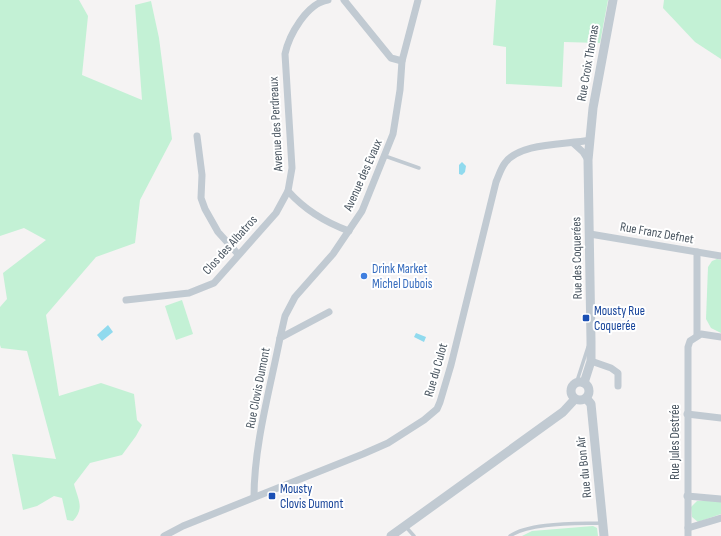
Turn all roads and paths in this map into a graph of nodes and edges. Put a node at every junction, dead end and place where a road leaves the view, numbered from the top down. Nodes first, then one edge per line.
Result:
1 (328, 0) edge
2 (418, 0) edge
3 (613, 0) edge
4 (343, 1) edge
5 (402, 61) junction
6 (197, 136) dead end
7 (590, 139) junction
8 (573, 143) junction
9 (385, 156) junction
10 (588, 160) junction
11 (419, 168) dead end
12 (288, 191) junction
13 (349, 231) junction
14 (590, 234) junction
15 (697, 252) junction
16 (238, 254) junction
17 (721, 256) edge
18 (126, 300) dead end
19 (329, 312) dead end
20 (697, 335) junction
21 (721, 337) edge
22 (280, 338) junction
23 (592, 341) junction
24 (591, 361) junction
25 (580, 383) junction
26 (618, 386) dead end
27 (586, 398) junction
28 (575, 399) junction
29 (688, 414) junction
30 (721, 418) edge
31 (687, 496) junction
32 (254, 497) junction
33 (721, 498) edge
34 (721, 518) edge
35 (602, 523) junction
36 (405, 526) junction
37 (688, 528) junction
38 (164, 536) edge
39 (391, 536) edge
40 (414, 536) edge
41 (510, 536) edge
42 (604, 536) edge
43 (688, 536) edge

1 - 12 street, Avenue des Perdreaux
2 - 5 street, Avenue des Evaux
3 - 7 street, Rue Croix Thomas
4 - 5 street
5 - 9 street, Avenue des Evaux
6 - 16 street
7 - 8 street
7 - 8 street
7 - 10 street, Rue des Coquerées
8 - 10 street
8 - 32 street, Rue du Culot
9 - 11 lane
9 - 13 street, Avenue des Evaux
10 - 14 street, Rue des Coquerées
12 - 13 street
12 - 16 street, Clos des Albatros
13 - 22 street, Avenue des Evaux
14 - 15 street, Rue Franz Defnet
14 - 23 street, Rue des Coquerées
15 - 17 street, Rue Franz Defnet
15 - 20 street
16 - 18 street, Clos des Albatros
19 - 22 street, Rue Clovis Dumont
20 - 21 street
20 - 29 street, Rue Jules Destrée
22 - 32 street, Rue Clovis Dumont
23 - 24 street, Rue des Coquerées
23 - 25 lane
24 - 25 street, Rue des Coquerées
24 - 26 street
25 - 27 street
25 - 28 street
27 - 28 street
27 - 35 street, Rue du Bon Air
28 - 36 street
29 - 30 street
29 - 31 street, Rue Jules Destrée
31 - 33 street
31 - 37 street, Rue Jules Destrée
32 - 38 street, Rue du Culot
34 - 37 street
35 - 41 lane
35 - 42 street, Rue du Bon Air
36 - 39 street
36 - 40 lane
37 - 43 street, Rue Jules Destrée

